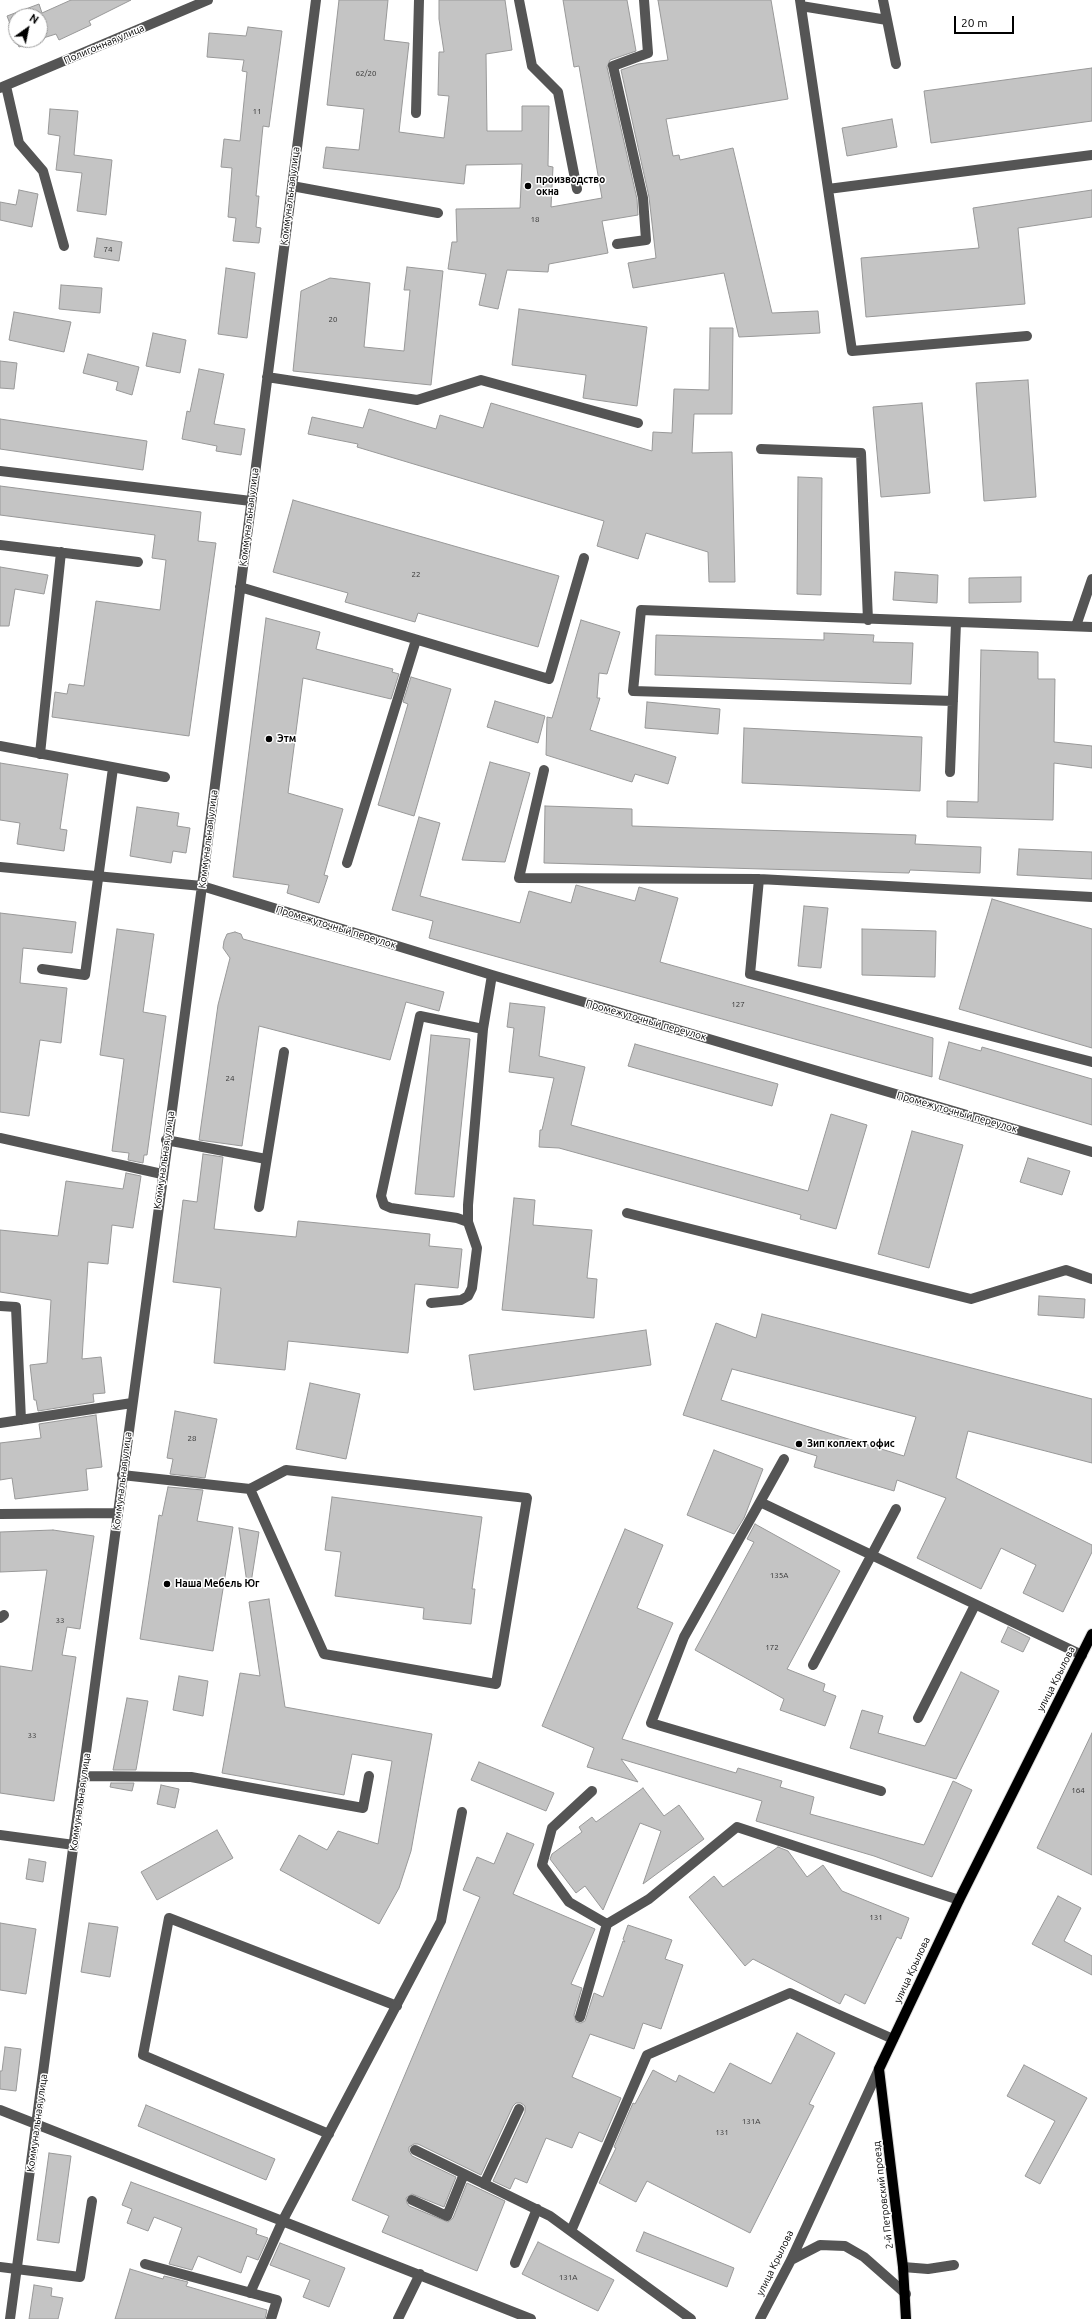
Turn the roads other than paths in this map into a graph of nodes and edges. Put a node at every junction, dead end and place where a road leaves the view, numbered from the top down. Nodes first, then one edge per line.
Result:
1 (208, 0) edge
2 (316, 0) edge
3 (420, 0) edge
4 (519, 0) edge
5 (644, 0) edge
6 (883, 0) edge
7 (801, 3) edge
8 (887, 20) junction
9 (896, 64) dead end
10 (3, 87) edge
11 (416, 113) dead end
12 (1092, 155) edge
13 (292, 186) junction
14 (577, 188) dead end
15 (828, 189) junction
16 (438, 213) dead end
17 (617, 244) dead end
18 (64, 246) dead end
19 (1027, 336) dead end
20 (267, 377) junction
21 (638, 423) dead end
22 (761, 449) dead end
23 (0, 471) edge
24 (251, 501) junction
25 (0, 545) edge
26 (61, 552) junction
27 (584, 558) dead end
28 (138, 562) dead end
29 (1092, 579) edge
30 (240, 587) junction
31 (868, 620) junction
32 (956, 623) junction
33 (1076, 626) junction
34 (1092, 627) edge
35 (416, 640) junction
36 (953, 701) junction
37 (0, 746) edge
38 (40, 754) junction
39 (113, 768) junction
40 (544, 770) dead end
41 (950, 772) dead end
42 (165, 777) dead end
43 (347, 862) dead end
44 (0, 867) edge
45 (97, 875) junction
46 (759, 879) junction
47 (202, 886) junction
48 (1092, 897) edge
49 (42, 970) dead end
50 (492, 975) junction
51 (483, 1029) junction
52 (284, 1052) dead end
53 (1092, 1062) edge
54 (0, 1138) edge
55 (166, 1140) junction
56 (1092, 1152) edge
57 (266, 1159) junction
58 (162, 1174) junction
59 (259, 1207) dead end
60 (627, 1214) dead end
61 (468, 1222) junction
62 (1092, 1279) edge
63 (431, 1304) dead end
64 (0, 1306) edge
65 (132, 1403) junction
66 (21, 1420) junction
67 (0, 1423) edge
68 (784, 1459) dead end
69 (122, 1475) junction
70 (250, 1489) junction
71 (760, 1502) junction
72 (896, 1509) dead end
73 (117, 1513) junction
74 (0, 1514) edge
75 (872, 1556) junction
76 (975, 1605) junction
77 (1092, 1634) edge
78 (1082, 1655) junction
79 (813, 1666) dead end
80 (918, 1718) dead end
81 (83, 1776) junction
82 (369, 1776) dead end
83 (592, 1791) dead end
84 (881, 1791) dead end
85 (462, 1812) dead end
86 (0, 1835) edge
87 (74, 1845) junction
88 (959, 1900) junction
89 (607, 1924) junction
90 (397, 2006) junction
91 (580, 2017) dead end
92 (893, 2039) junction
93 (879, 2069) junction
94 (519, 2109) dead end
95 (0, 2110) edge
96 (37, 2125) junction
97 (329, 2134) junction
98 (415, 2150) dead end
99 (464, 2174) junction
100 (484, 2184) junction
101 (412, 2200) dead end
102 (92, 2201) dead end
103 (537, 2209) junction
104 (283, 2220) junction
105 (571, 2231) junction
106 (791, 2260) junction
107 (516, 2263) dead end
108 (145, 2264) dead end
109 (954, 2265) dead end
110 (0, 2267) edge
111 (903, 2267) junction
112 (17, 2269) junction
113 (420, 2274) junction
114 (250, 2293) junction
115 (906, 2294) junction
116 (10, 2319) edge
117 (271, 2319) edge
118 (398, 2319) edge
119 (531, 2319) edge
120 (691, 2319) edge
121 (760, 2319) edge
122 (906, 2319) edge

1 - 10 street, Полигонная улица
2 - 13 street, Коммунальная улица
3 - 11 street
4 - 14 street
5 - 17 street
6 - 8 street
7 - 8 street
7 - 15 street
8 - 9 street
10 - 18 street
12 - 15 street
13 - 16 street
13 - 20 street, Коммунальная улица
15 - 19 street
20 - 21 street
20 - 24 street, Коммунальная улица
22 - 31 street
23 - 24 street
24 - 30 street, Коммунальная улица
25 - 26 street
26 - 28 street
26 - 38 street
27 - 35 street
29 - 33 street
30 - 35 street
30 - 47 street, Коммунальная улица
31 - 32 street
31 - 36 street
32 - 33 street
32 - 36 street
33 - 34 street
35 - 43 street
36 - 41 street
37 - 38 street
38 - 39 street
39 - 42 street
39 - 45 street
40 - 46 street
44 - 45 street, Промежуточный переулок
45 - 47 street, Промежуточный переулок
45 - 49 street
46 - 48 street
46 - 53 street
47 - 50 street, Промежуточный переулок
47 - 55 street, Коммунальная улица
50 - 51 street
50 - 56 street, Промежуточный переулок
51 - 61 street
51 - 61 street
52 - 57 street
54 - 58 street
55 - 57 street
55 - 58 street, Коммунальная улица
57 - 59 street
58 - 65 street, Коммунальная улица
60 - 62 street
61 - 63 street
64 - 66 street
65 - 66 street
65 - 69 street, Коммунальная улица
66 - 67 street
68 - 71 street
69 - 70 street
69 - 73 street, Коммунальная улица
70 - 70 street
71 - 75 street
71 - 84 street
72 - 75 street
73 - 74 street
73 - 81 street, Коммунальная улица
75 - 76 street
75 - 79 street
76 - 78 street
76 - 80 street
77 - 78 main road, улица Крылова
78 - 88 main road, улица Крылова
81 - 82 street
81 - 87 street, Коммунальная улица
83 - 89 street
85 - 90 street
86 - 87 street
87 - 96 street, Коммунальная улица
88 - 89 street
88 - 92 main road, улица Крылова
89 - 91 street
90 - 97 street
90 - 97 street
92 - 93 main road, улица Крылова
92 - 105 street
93 - 106 street, улица Крылова
93 - 111 main road, 2-й Петровский проезд
94 - 100 street
95 - 96 street
96 - 104 street
96 - 112 street, Коммунальная улица
97 - 104 street
98 - 99 street
99 - 100 street
99 - 101 street
100 - 103 street
102 - 112 street
103 - 105 street
103 - 107 street
104 - 113 street
104 - 114 street
105 - 120 street
106 - 115 street
106 - 121 street, улица Крылова
108 - 114 street
109 - 111 street
110 - 112 street
111 - 115 main road, 2-й Петровский проезд
112 - 116 street, Коммунальная улица
113 - 118 street
113 - 119 street
114 - 117 street
115 - 122 main road, 2-й Петровский проезд

